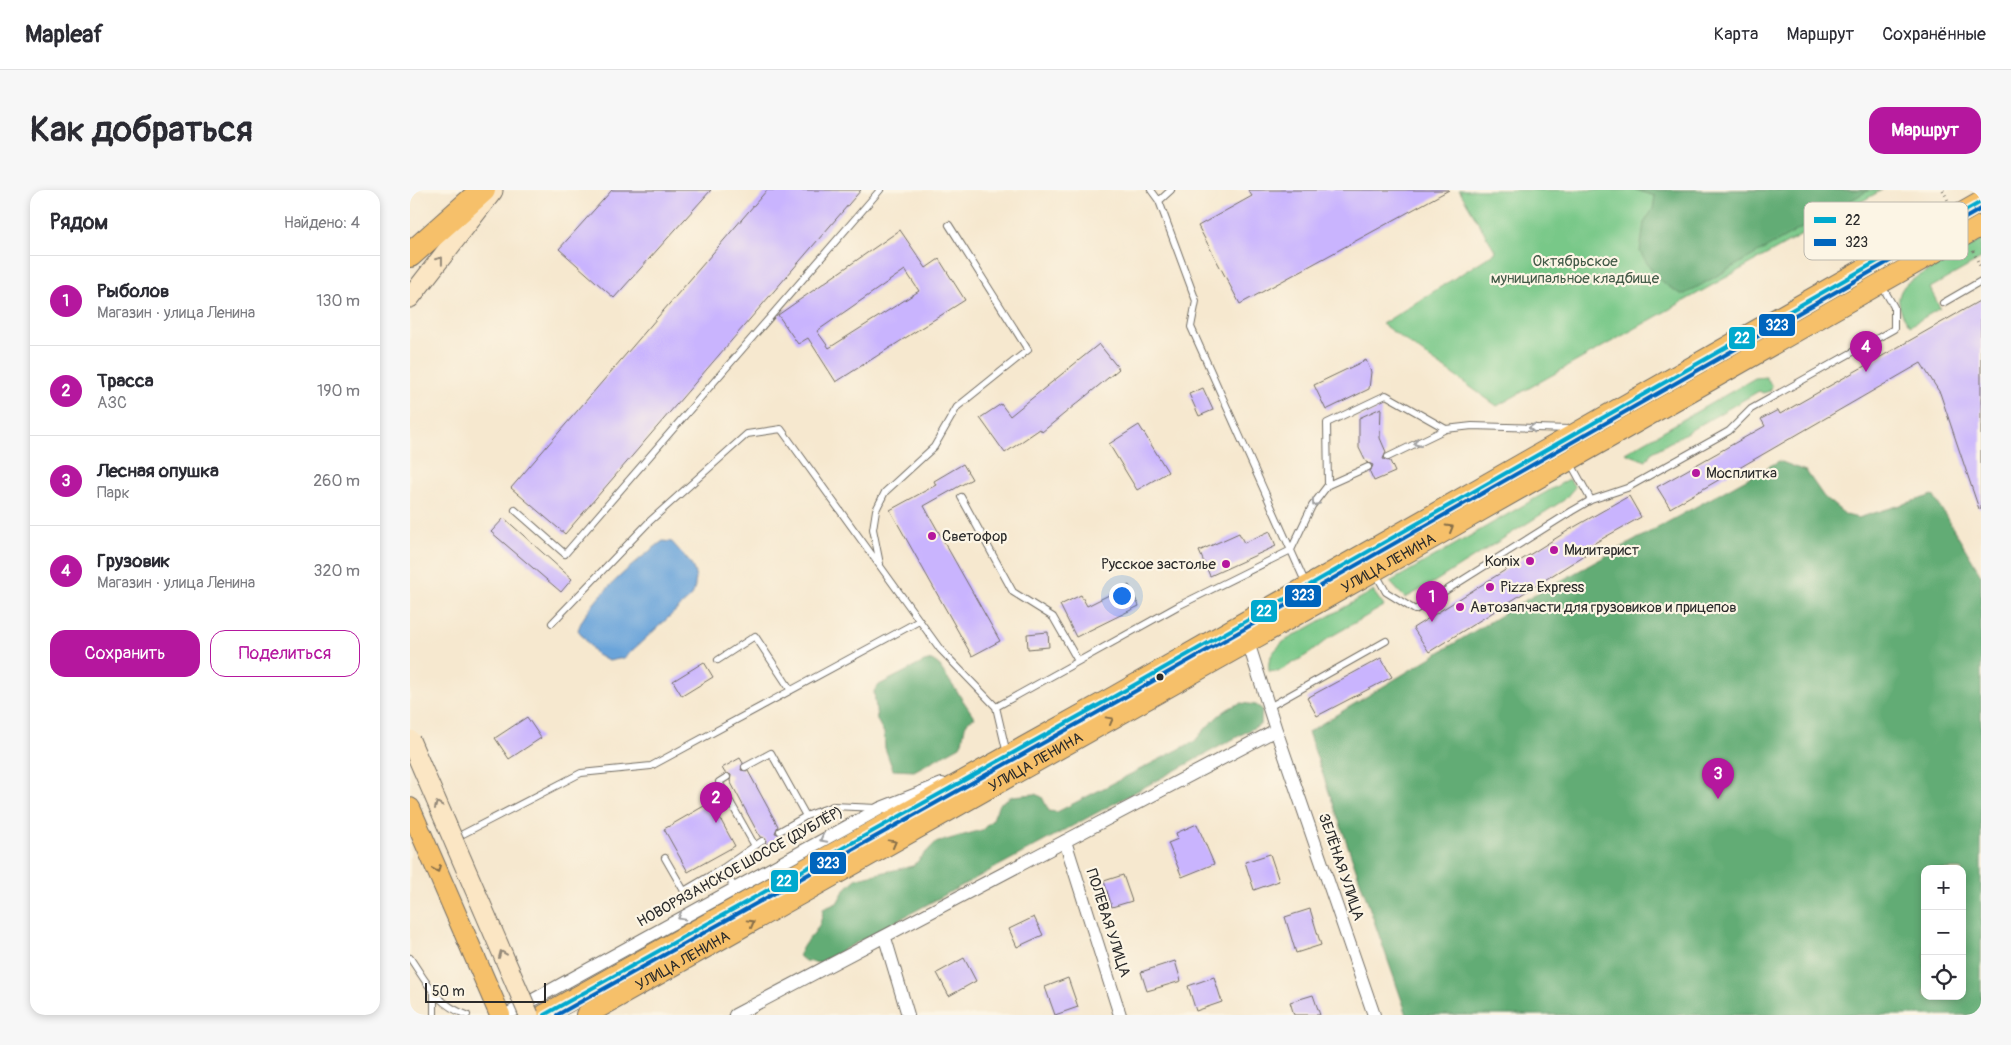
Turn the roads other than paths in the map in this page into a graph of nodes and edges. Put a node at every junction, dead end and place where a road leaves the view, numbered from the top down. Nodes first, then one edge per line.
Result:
1 (483, 190) edge
2 (494, 190) edge
3 (880, 190) edge
4 (1151, 190) edge
5 (1170, 190) edge
6 (1159, 201) junction
7 (1981, 202) edge
8 (1968, 209) edge
9 (948, 225) dead end
10 (1981, 226) edge
11 (1968, 233) edge
12 (410, 255) edge
13 (1879, 260) edge
14 (1921, 260) edge
15 (1981, 281) edge
16 (1881, 283) junction
17 (410, 298) edge
18 (1943, 303) dead end
19 (1446, 429) junction
20 (1581, 429) junction
21 (1388, 457) dead end
22 (1569, 461) junction
23 (1368, 467) dead end
24 (1328, 485) junction
25 (961, 498) dead end
26 (1591, 500) junction
27 (515, 510) dead end
28 (1291, 550) junction
29 (881, 568) junction
30 (1374, 571) junction
31 (1307, 586) junction
32 (919, 621) junction
33 (552, 623) dead end
34 (1248, 642) junction
35 (1386, 642) dead end
36 (718, 660) dead end
37 (1078, 661) junction
38 (790, 689) junction
39 (996, 707) junction
40 (1269, 707) junction
41 (1276, 730) junction
42 (410, 740) edge
43 (1001, 759) junction
44 (746, 767) dead end
45 (727, 777) dead end
46 (410, 808) edge
47 (881, 808) junction
48 (806, 816) junction
49 (780, 830) dead end
50 (457, 836) dead end
51 (762, 841) dead end
52 (1064, 841) junction
53 (755, 846) junction
54 (665, 858) dead end
55 (723, 868) junction
56 (734, 888) junction
57 (884, 938) junction
58 (410, 958) edge
59 (434, 993) junction
60 (434, 1015) edge
61 (467, 1015) edge
62 (500, 1015) edge
63 (506, 1015) edge
64 (529, 1015) edge
65 (544, 1015) edge
66 (586, 1015) edge
67 (735, 1015) edge
68 (908, 1015) edge
69 (1120, 1015) edge
70 (1374, 1015) edge

1 - 12 highway
17 -> 2 main road
3 - 27 lane
4 - 6 lane
5 - 6 lane
6 - 28 lane
7 - 8 main road, УЛИЦА ЛЕНИНА
9 - 29 lane
10 - 11 main road, УЛИЦА ЛЕНИНА
13 - 20 main road, УЛИЦА ЛЕНИНА
14 - 16 main road, УЛИЦА ЛЕНИНА
15 - 18 lane
16 - 22 main road, УЛИЦА ЛЕНИНА
16 - 26 lane
20 -> 19 lane
19 -> 21 lane
19 - 24 lane
20 - 31 main road, УЛИЦА ЛЕНИНА
22 - 26 lane
30 -> 22 main road, УЛИЦА ЛЕНИНА
23 - 24 lane
24 -> 28 lane
25 - 37 lane
26 - 30 lane
28 - 31 lane
28 - 37 lane
29 - 32 lane
29 - 33 lane
30 - 34 main road, УЛИЦА ЛЕНИНА
31 - 43 main road, УЛИЦА ЛЕНИНА
32 - 38 lane
32 - 39 lane
34 - 40 street, ЗЕЛЁНАЯ УЛИЦА
66 -> 34 main road, УЛИЦА ЛЕНИНА
35 - 40 lane
36 - 38 lane
37 - 39 lane
38 - 50 lane
39 - 43 lane
40 - 41 street, ЗЕЛЁНАЯ УЛИЦА
41 - 52 street
41 - 70 street, ЗЕЛЁНАЯ УЛИЦА
64 -> 42 main road, bridge
43 - 47 street, НОВОРЯЗАНСКОЕ ШОССЕ (ДУБЛЁР)
43 - 65 main road, УЛИЦА ЛЕНИНА
44 - 48 lane
45 - 53 lane
46 -> 62 main road
47 - 48 lane
47 -> 56 street, НОВОРЯЗАНСКОЕ ШОССЕ (ДУБЛЁР)
48 - 49 lane
51 - 53 lane
52 - 57 street
52 - 69 street, ПОЛЕВАЯ УЛИЦА
53 - 55 lane
54 - 55 lane
55 - 56 lane
56 -> 63 street, НОВОРЯЗАНСКОЕ ШОССЕ (ДУБЛЁР)
57 - 67 street
57 - 68 street
58 - 59 lane
59 - 60 lane
59 - 61 lane

